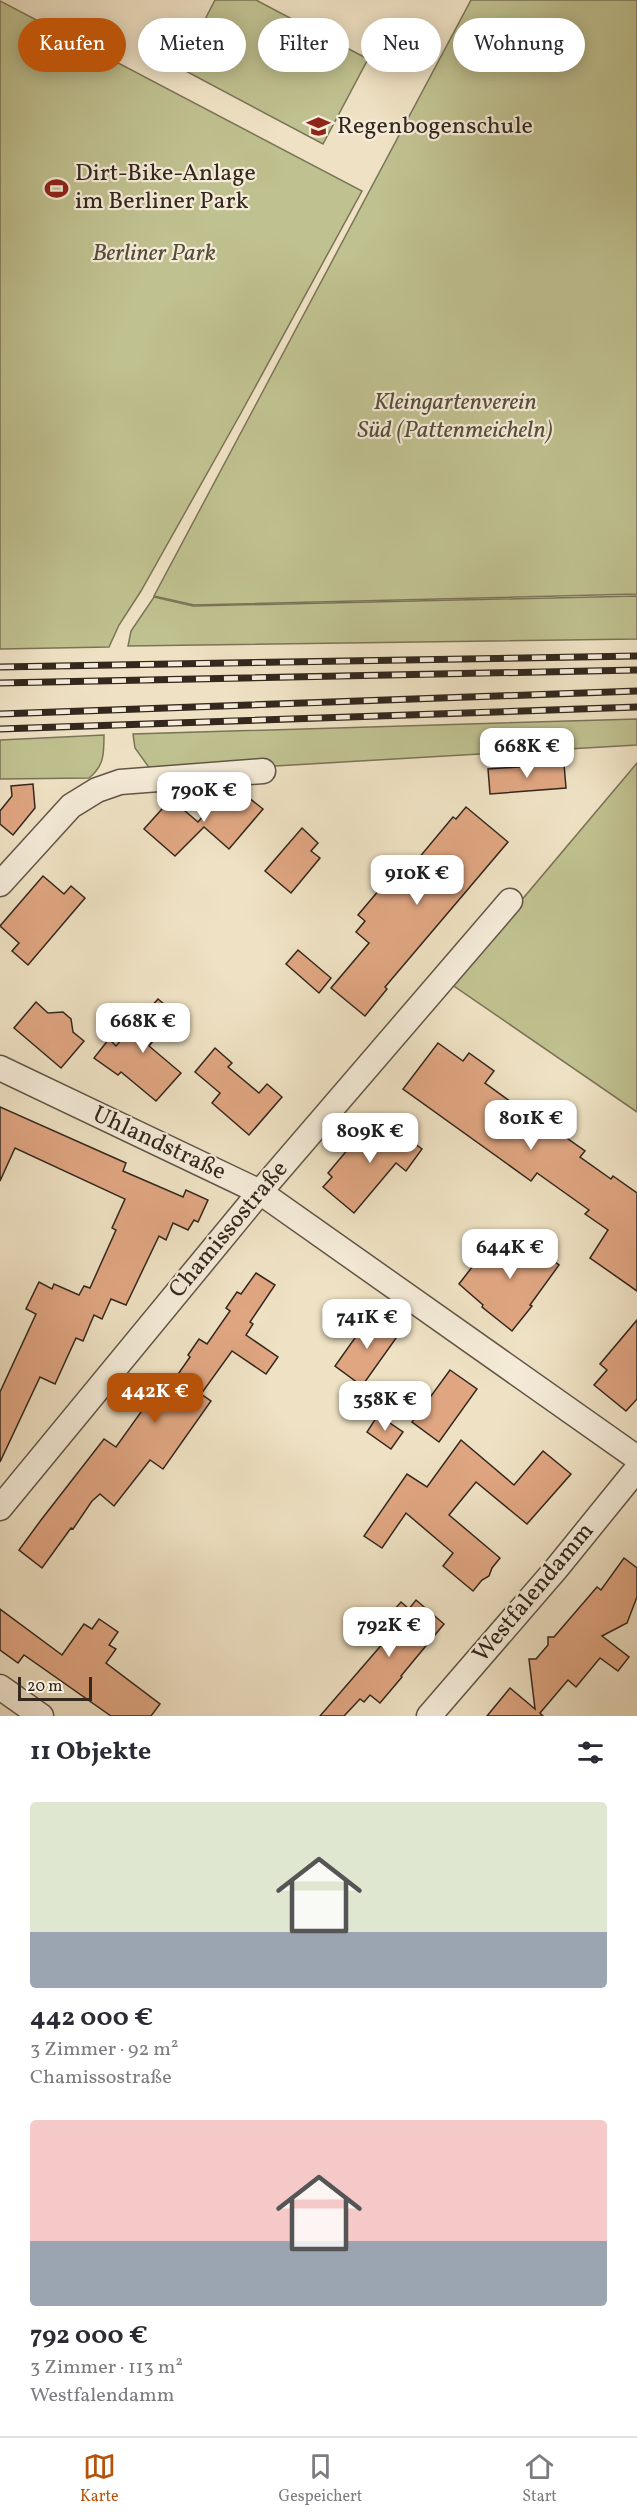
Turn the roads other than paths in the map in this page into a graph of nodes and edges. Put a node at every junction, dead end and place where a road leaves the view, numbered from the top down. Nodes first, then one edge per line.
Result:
1 (262, 771) dead end
2 (0, 884) edge
3 (510, 902) dead end
4 (0, 1068) edge
5 (260, 1192) junction
6 (637, 1458) edge
7 (637, 1469) edge
8 (0, 1508) edge
9 (0, 1687) edge
10 (41, 1716) edge
11 (429, 1716) edge

1 - 2 street
3 - 5 street, Chamissostraße
4 - 5 street, Uhlandstraße
5 - 6 street, Uhlandstraße
5 - 8 street, Chamissostraße
7 - 11 street, Westfalendamm
9 - 10 street

